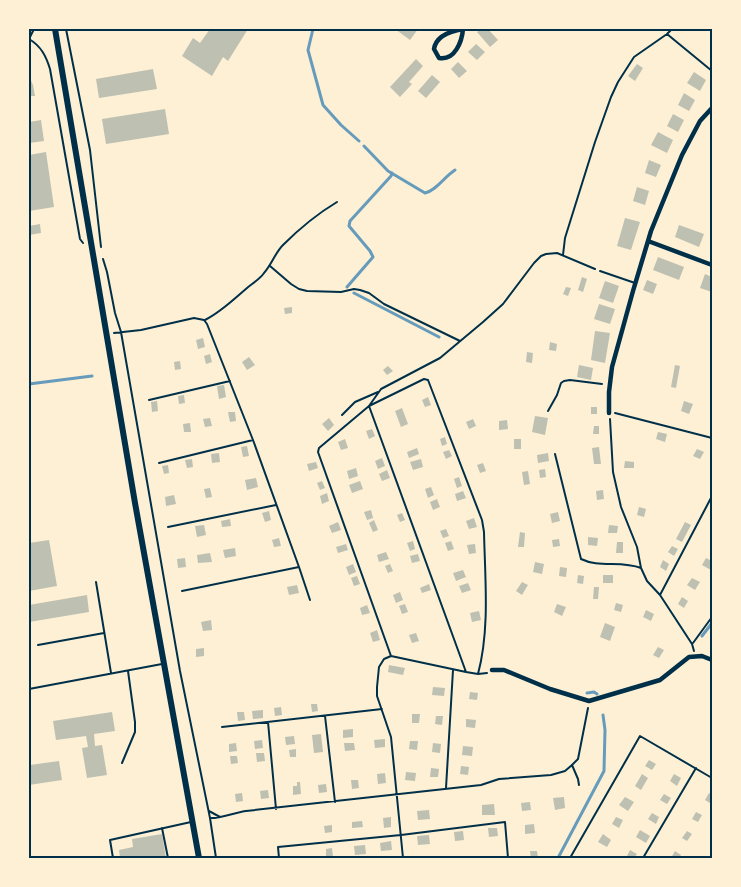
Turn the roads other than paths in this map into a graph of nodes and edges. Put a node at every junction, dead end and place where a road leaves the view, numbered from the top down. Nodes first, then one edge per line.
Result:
1 (55, 29) edge
2 (463, 29) edge
3 (712, 108) edge
4 (648, 241) junction
5 (712, 265) edge
6 (600, 271) road end
7 (635, 283) junction
8 (609, 413) road end
9 (96, 582) dead end
10 (104, 633) junction
11 (38, 645) dead end
12 (712, 660) edge
13 (165, 663) junction
14 (128, 670) junction
15 (492, 670) dead end
16 (111, 673) junction
17 (29, 689) edge
18 (122, 763) dead end
19 (192, 822) junction
20 (162, 828) junction
21 (113, 858) edge
22 (168, 858) edge
23 (199, 858) edge

1 - 13 main road
2 - 2 street
3 - 4 street
4 - 5 street
4 - 7 street
6 - 7 lane
7 - 8 street
9 - 10 lane
10 - 11 lane
10 - 16 lane
12 - 15 street
13 - 14 lane
13 - 19 main road
14 - 16 lane
14 - 18 lane
16 - 17 lane
19 - 20 lane
19 - 23 main road
20 - 21 lane
20 - 22 lane

